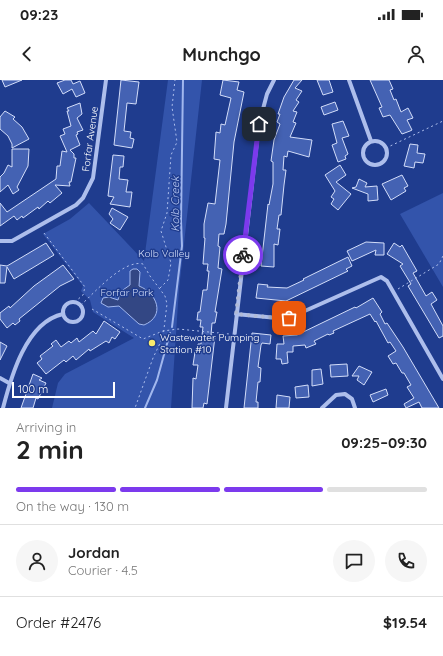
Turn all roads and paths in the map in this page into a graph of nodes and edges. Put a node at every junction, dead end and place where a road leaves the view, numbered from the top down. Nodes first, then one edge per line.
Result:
1 (106, 80) edge
2 (175, 80) edge
3 (274, 80) edge
4 (349, 80) edge
5 (443, 121) edge
6 (371, 141) junction
7 (386, 148) junction
8 (44, 232) dead end
9 (0, 241) edge
10 (443, 256) edge
11 (160, 289) junction
12 (393, 292) junction
13 (76, 301) junction
14 (81, 305) junction
15 (92, 309) dead end
16 (63, 314) junction
17 (236, 314) junction
18 (163, 331) junction
19 (234, 335) junction
20 (0, 378) edge
21 (443, 379) edge
22 (9, 384) junction
23 (3, 408) edge
24 (135, 408) edge
25 (226, 408) edge
26 (322, 408) edge
27 (355, 408) edge

1 - 9 street, Forfar Avenue
2 - 11 path
3 - 17 street
4 - 6 street
5 - 7 path
6 - 7 street
6 - 7 street
8 - 13 path
10 - 12 path
11 - 14 path
11 - 18 path
12 - 17 street
12 - 21 street
13 - 14 street
13 - 16 street
14 - 16 street
15 - 18 path
16 - 22 street
17 - 19 street
18 - 19 path
18 - 24 path
19 - 25 street
20 - 22 street
22 - 23 street
26 - 27 street

